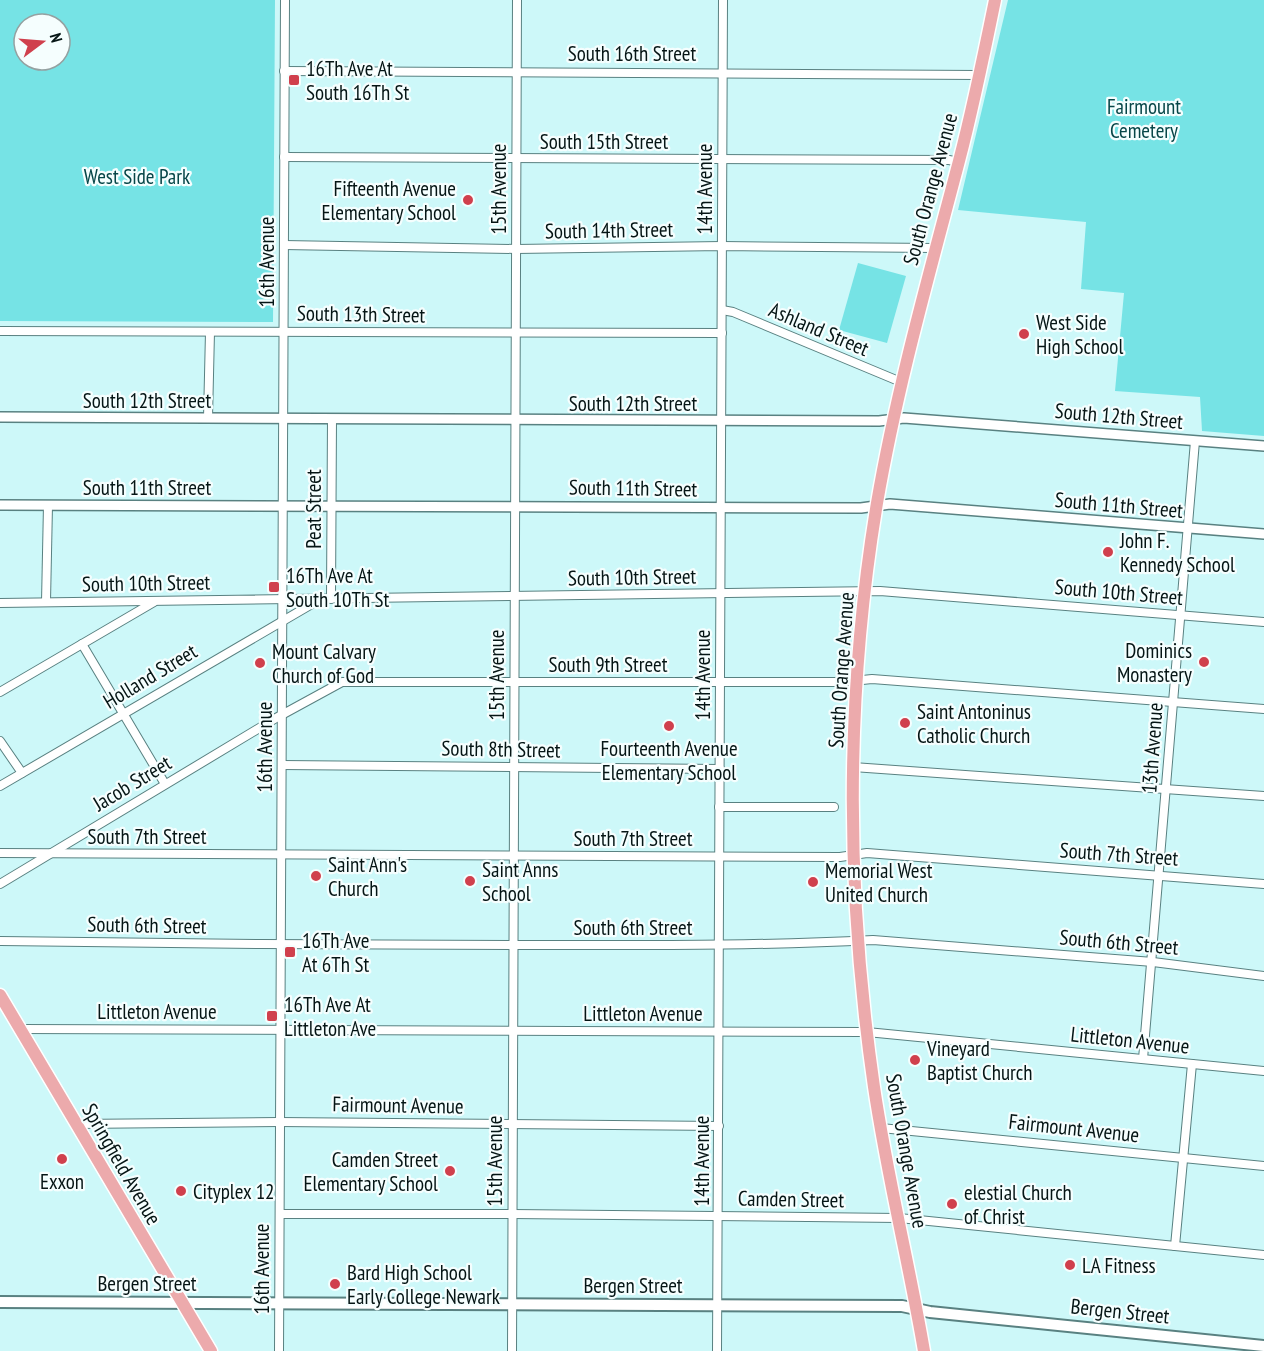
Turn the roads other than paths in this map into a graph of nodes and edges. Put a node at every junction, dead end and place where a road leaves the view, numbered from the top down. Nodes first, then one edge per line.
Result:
1 (285, 0) edge
2 (517, 0) edge
3 (723, 0) edge
4 (996, 0) edge
5 (284, 71) junction
6 (517, 71) junction
7 (723, 72) junction
8 (979, 75) junction
9 (284, 157) junction
10 (516, 158) junction
11 (723, 159) junction
12 (959, 162) junction
13 (284, 245) junction
14 (722, 246) junction
15 (934, 248) junction
16 (516, 249) junction
17 (722, 310) junction
18 (0, 331) edge
19 (284, 331) junction
20 (210, 332) junction
21 (722, 333) junction
22 (516, 334) junction
23 (901, 382) junction
24 (0, 417) edge
25 (208, 418) junction
26 (284, 418) junction
27 (332, 419) junction
28 (893, 419) junction
29 (515, 420) junction
30 (721, 421) junction
31 (1195, 441) junction
32 (1264, 446) edge
33 (0, 505) edge
34 (48, 505) junction
35 (284, 505) junction
36 (331, 505) junction
37 (515, 505) junction
38 (877, 505) junction
39 (721, 507) junction
40 (1188, 528) junction
41 (1264, 534) edge
42 (866, 592) junction
43 (721, 594) junction
44 (515, 597) junction
45 (283, 599) junction
46 (320, 599) junction
47 (331, 599) junction
48 (157, 601) junction
49 (46, 602) junction
50 (0, 603) edge
51 (1181, 615) junction
52 (283, 619) junction
53 (1264, 622) edge
54 (82, 644) junction
55 (858, 680) junction
56 (514, 681) junction
57 (720, 682) junction
58 (0, 692) edge
59 (1173, 701) junction
60 (1264, 709) edge
61 (123, 713) junction
62 (282, 714) junction
63 (0, 741) edge
64 (282, 765) junction
65 (853, 766) junction
66 (514, 767) junction
67 (720, 769) junction
68 (22, 773) junction
69 (165, 784) junction
70 (0, 786) edge
71 (1167, 789) junction
72 (1264, 796) edge
73 (719, 807) junction
74 (834, 807) dead end
75 (0, 853) edge
76 (50, 854) junction
77 (281, 855) junction
78 (514, 855) junction
79 (854, 855) junction
80 (719, 856) junction
81 (1160, 876) junction
82 (0, 884) edge
83 (1264, 884) edge
84 (0, 941) edge
85 (859, 941) junction
86 (280, 945) junction
87 (513, 945) junction
88 (719, 945) junction
89 (1153, 963) junction
90 (1264, 976) edge
91 (0, 995) edge
92 (280, 1028) junction
93 (20, 1029) junction
94 (513, 1030) junction
95 (719, 1032) junction
96 (867, 1032) junction
97 (1143, 1059) junction
98 (1192, 1065) junction
99 (1264, 1071) edge
100 (279, 1122) junction
101 (76, 1124) junction
102 (513, 1124) junction
103 (719, 1126) junction
104 (881, 1128) junction
105 (1183, 1157) junction
106 (1264, 1166) edge
107 (512, 1214) junction
108 (279, 1215) junction
109 (719, 1216) junction
110 (898, 1218) junction
111 (1175, 1246) junction
112 (1264, 1255) edge
113 (0, 1302) edge
114 (180, 1303) junction
115 (279, 1303) junction
116 (512, 1305) junction
117 (718, 1305) junction
118 (917, 1309) junction
119 (1264, 1346) edge
120 (211, 1351) edge
121 (279, 1351) edge
122 (512, 1351) edge
123 (717, 1351) edge
124 (924, 1351) edge

1 - 5 street, 16th Avenue
2 - 6 street, 15th Avenue
3 - 7 street, 14th Avenue
4 - 8 main road, South Orange Avenue
5 - 6 street, South 16th Street
5 - 9 street, 16th Avenue
6 - 7 street, South 16th Street
6 - 10 street, 15th Avenue
7 - 8 street, South 16th Street
7 - 11 street, 14th Avenue
8 - 12 main road, South Orange Avenue
9 - 10 street, South 15th Street
9 - 13 street, 16th Avenue
10 - 11 street, South 15th Street
10 - 16 street, 15th Avenue
11 - 12 street, South 15th Street
11 - 14 street, 14th Avenue
12 - 15 main road, South Orange Avenue
13 - 16 street, South 14th Street
13 - 19 street, 16th Avenue
14 - 15 street, South 14th Street
14 - 16 street, South 14th Street
14 - 17 street, 14th Avenue
15 - 23 main road, South Orange Avenue
16 - 22 street, 15th Avenue
17 - 21 street, 14th Avenue
17 - 23 street, Ashland Street
18 - 20 street, South 13th Street
19 - 20 street, South 13th Street
19 - 22 street, South 13th Street
19 - 26 street, 16th Avenue
20 - 25 street
21 - 22 street, South 13th Street
21 - 30 street, 14th Avenue
22 - 29 street, 15th Avenue
23 - 28 main road, South Orange Avenue
24 - 25 street, South 12th Street
25 - 26 street, South 12th Street
26 - 27 street, South 12th Street
26 - 35 street, 16th Avenue
27 - 29 street, South 12th Street
27 - 36 street, Peat Street
28 - 30 street, South 12th Street
28 - 31 street, South 12th Street
28 - 38 main road, South Orange Avenue
29 - 30 street, South 12th Street
29 - 37 street, 15th Avenue
30 - 39 street, 14th Avenue
31 - 32 street, South 12th Street
31 - 40 street, 13th Avenue
33 - 34 street, South 11th Street
34 - 35 street, South 11th Street
34 - 49 street
35 - 36 street, South 11th Street
35 - 45 street, 16th Avenue
36 - 37 street, South 11th Street
36 - 47 street, Peat Street
37 - 39 street, South 11th Street
37 - 44 street, 15th Avenue
38 - 39 street, South 11th Street
38 - 40 street, South 11th Street
38 - 42 main road, South Orange Avenue
39 - 43 street, 14th Avenue
40 - 41 street, South 11th Street
40 - 51 street, 13th Avenue
42 - 43 street, South 10th Street
42 - 51 street, South 10th Street
42 - 55 main road, South Orange Avenue
43 - 44 street, South 10th Street
43 - 57 street, 14th Avenue
44 - 47 street, South 10th Street
44 - 56 street, 15th Avenue
45 - 46 street, South 10th Street
45 - 48 street, South 10th Street
45 - 52 street, 16th Avenue
46 - 47 street, South 10th Street
46 - 52 street, Holland Street
48 - 49 street, South 10th Street
48 - 54 street
49 - 50 street, South 10th Street
51 - 53 street, South 10th Street
51 - 59 street, 13th Avenue
52 - 61 street, Holland Street
52 - 62 street, 16th Avenue
54 - 58 street
54 - 61 street
55 - 57 street, South 9th Street
55 - 59 street, South 9th Street
55 - 65 main road, South Orange Avenue
56 - 57 street, South 9th Street
56 - 62 street, South 9th Street
56 - 66 street, 15th Avenue
57 - 67 street, 14th Avenue
59 - 60 street, South 9th Street
59 - 71 street, 13th Avenue
61 - 68 street, Holland Street
61 - 69 street
62 - 64 street, 16th Avenue
62 - 69 street, Jacob Street
63 - 68 street
64 - 66 street, South 8th Street
64 - 77 street, 16th Avenue
65 - 71 street
65 - 79 main road, South Orange Avenue
66 - 67 street, South 8th Street
66 - 78 street, 15th Avenue
67 - 73 street, 14th Avenue
68 - 70 street, Holland Street
69 - 76 street, Jacob Street
71 - 72 street
71 - 81 street, 13th Avenue
73 - 74 street
73 - 80 street, 14th Avenue
75 - 76 street, South 7th Street
76 - 77 street, South 7th Street
76 - 82 street, Jacob Street
77 - 78 street, South 7th Street
77 - 86 street, 16th Avenue
78 - 80 street, South 7th Street
78 - 87 street, 15th Avenue
79 - 80 street, South 7th Street
79 - 81 street, South 7th Street
79 - 85 main road, South Orange Avenue
80 - 88 street, 14th Avenue
81 - 83 street, South 7th Street
81 - 89 street, 13th Avenue
84 - 86 street, South 6th Street
85 - 88 street, South 6th Street
85 - 89 street, South 6th Street
85 - 96 main road, South Orange Avenue
86 - 87 street, South 6th Street
86 - 92 street, 16th Avenue
87 - 88 street, South 6th Street
87 - 94 street, 15th Avenue
88 - 95 street, 14th Avenue
89 - 90 street, South 6th Street
89 - 97 street, 13th Avenue
91 - 93 main road, Springfield Avenue
92 - 93 street, Littleton Avenue
92 - 94 street, Littleton Avenue
92 - 100 street, 16th Avenue
93 - 101 main road, Springfield Avenue
94 - 95 street, Littleton Avenue
94 - 102 street, 15th Avenue
95 - 96 street, Littleton Avenue
95 - 103 street, 14th Avenue
96 - 97 street, Littleton Avenue
96 - 104 main road, South Orange Avenue
97 - 98 street, Littleton Avenue
98 - 99 street, Littleton Avenue
98 - 105 street
100 - 101 street, Fairmount Avenue
100 - 102 street, Fairmount Avenue
100 - 108 street, 16th Avenue
101 - 114 main road, Springfield Avenue
102 - 103 street, Fairmount Avenue
102 - 107 street, 15th Avenue
103 - 109 street, 14th Avenue
104 - 105 street, Fairmount Avenue
104 - 110 main road, South Orange Avenue
105 - 106 street, Fairmount Avenue
105 - 111 street
107 - 108 street, Camden Street
107 - 109 street, Camden Street
107 - 116 street, 15th Avenue
108 - 115 street, 16th Avenue
109 - 110 street, Camden Street
109 - 117 street, 14th Avenue
110 - 111 street, Camden Street
110 - 118 main road, South Orange Avenue
111 - 112 street, Camden Street
113 - 114 main road, Bergen Street
114 - 115 main road, Bergen Street
114 - 120 main road, Springfield Avenue
115 - 116 main road, Bergen Street
115 - 121 street, 16th Avenue
116 - 117 main road, Bergen Street
116 - 122 street, 15th Avenue
117 - 118 main road, Bergen Street
117 - 123 street, 14th Avenue
118 - 119 main road, Bergen Street
118 - 124 main road, South Orange Avenue

